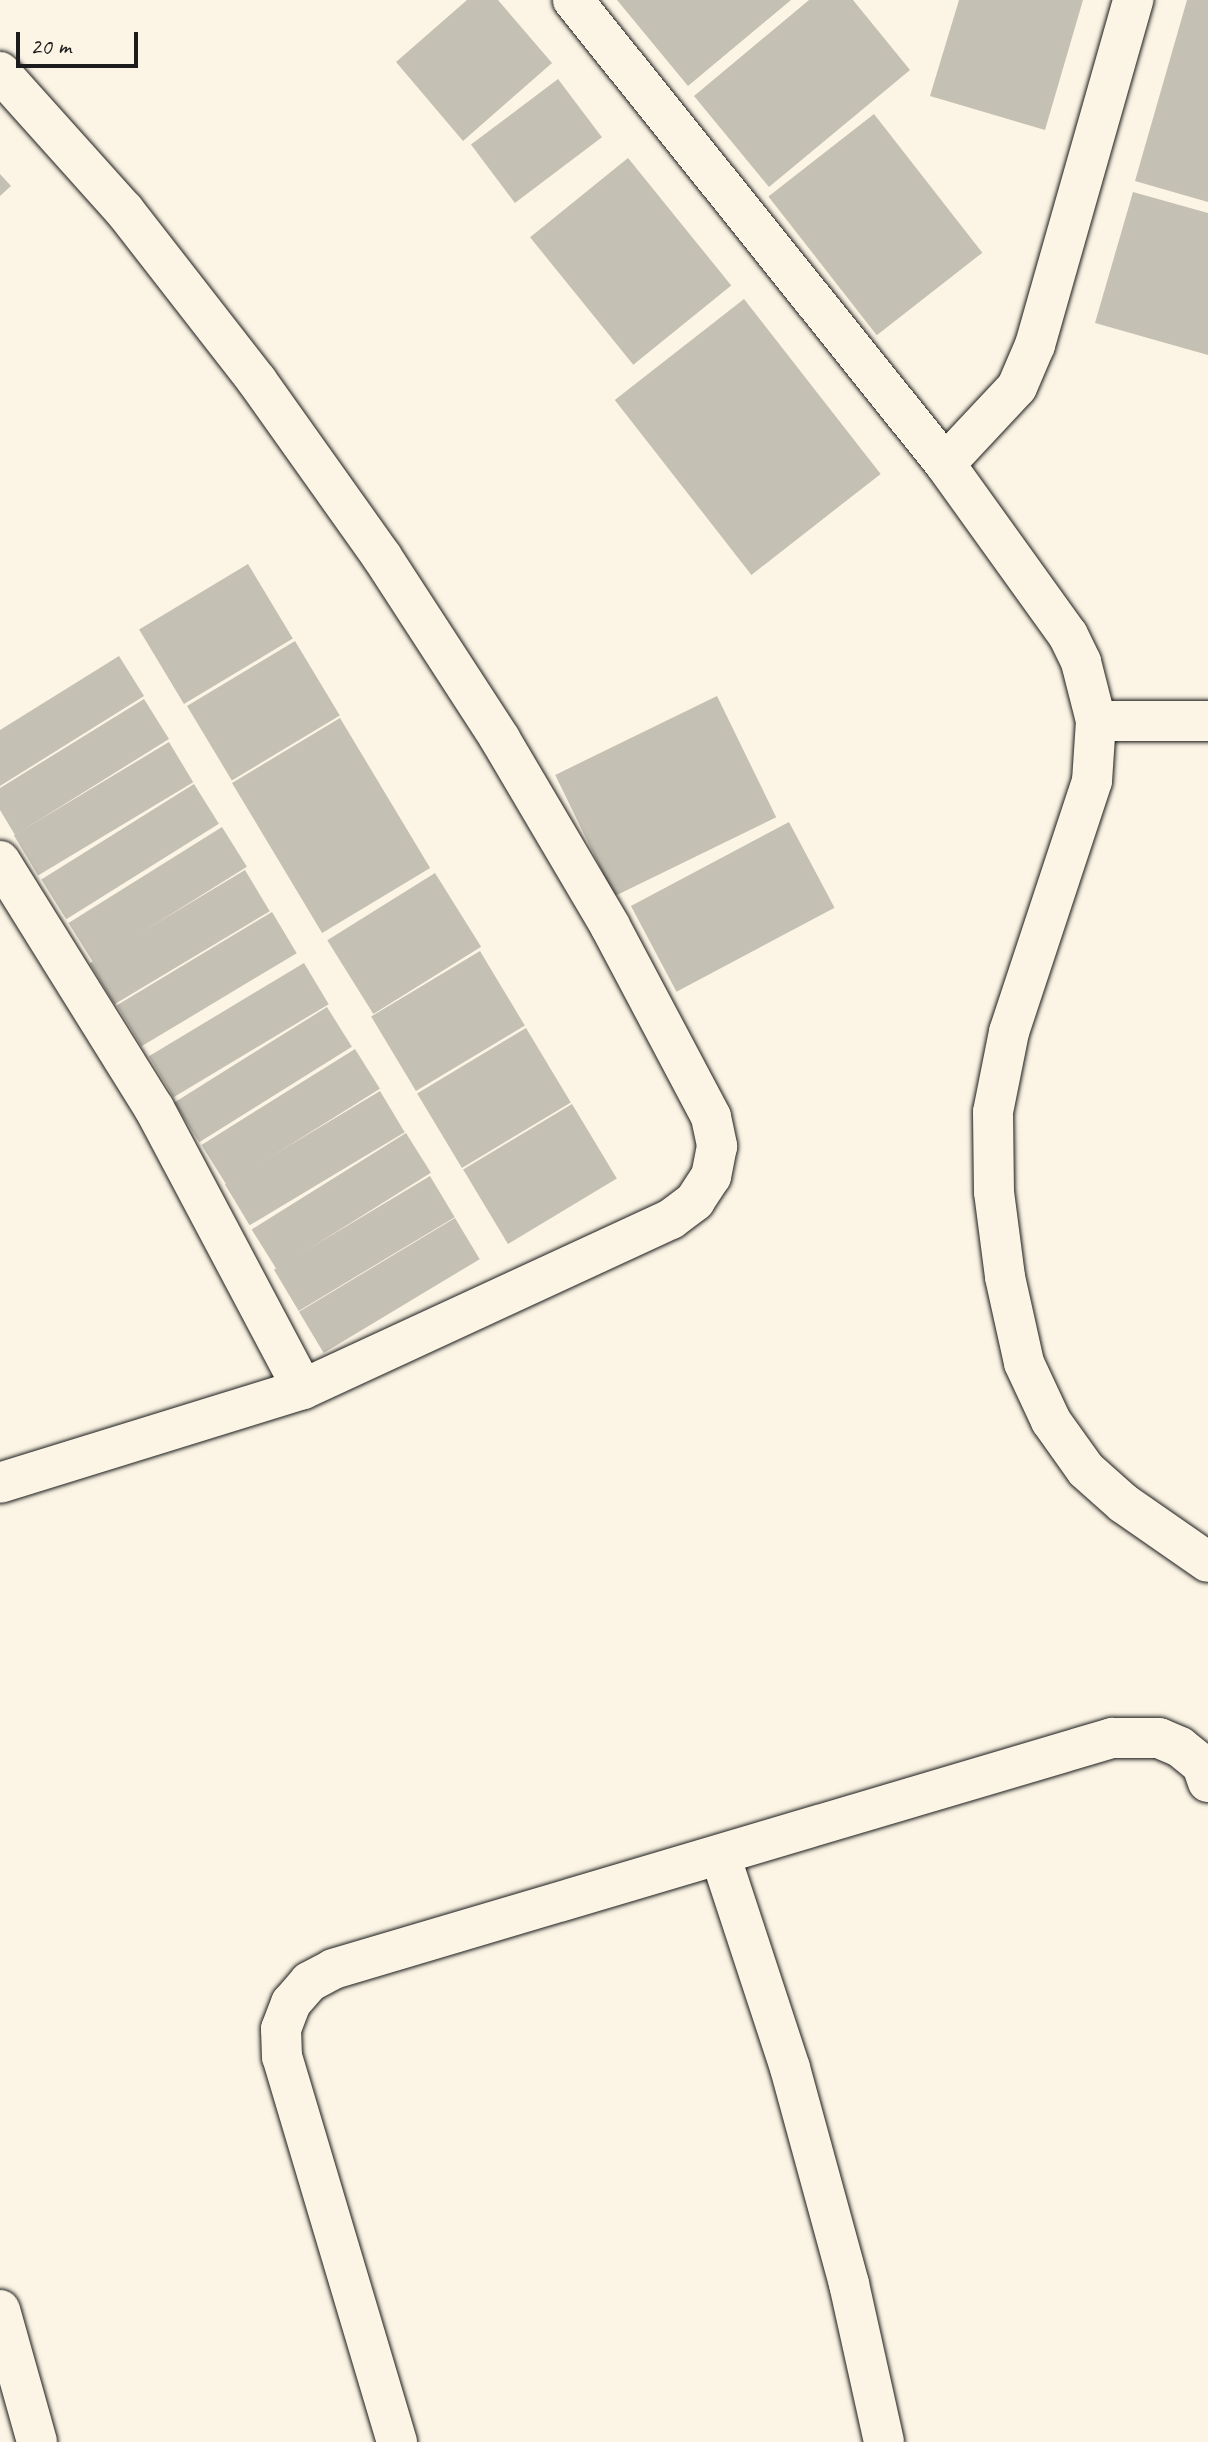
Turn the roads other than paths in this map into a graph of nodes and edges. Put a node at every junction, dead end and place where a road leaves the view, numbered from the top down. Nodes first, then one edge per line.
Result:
1 (573, 0) edge
2 (1133, 0) edge
3 (0, 72) edge
4 (945, 464) junction
5 (1096, 721) junction
6 (1208, 721) edge
7 (0, 861) edge
8 (303, 1389) junction
9 (0, 1483) edge
10 (1208, 1562) edge
11 (1208, 1782) edge
12 (720, 1855) junction
13 (0, 2310) edge
14 (37, 2442) edge
15 (397, 2442) edge
16 (884, 2442) edge

1 - 4 street
2 - 4 street
3 - 8 street
4 - 5 street
5 - 6 street
5 - 10 street
7 - 8 street
8 - 9 street
11 - 12 street
12 - 15 street
12 - 16 street
13 - 14 street

